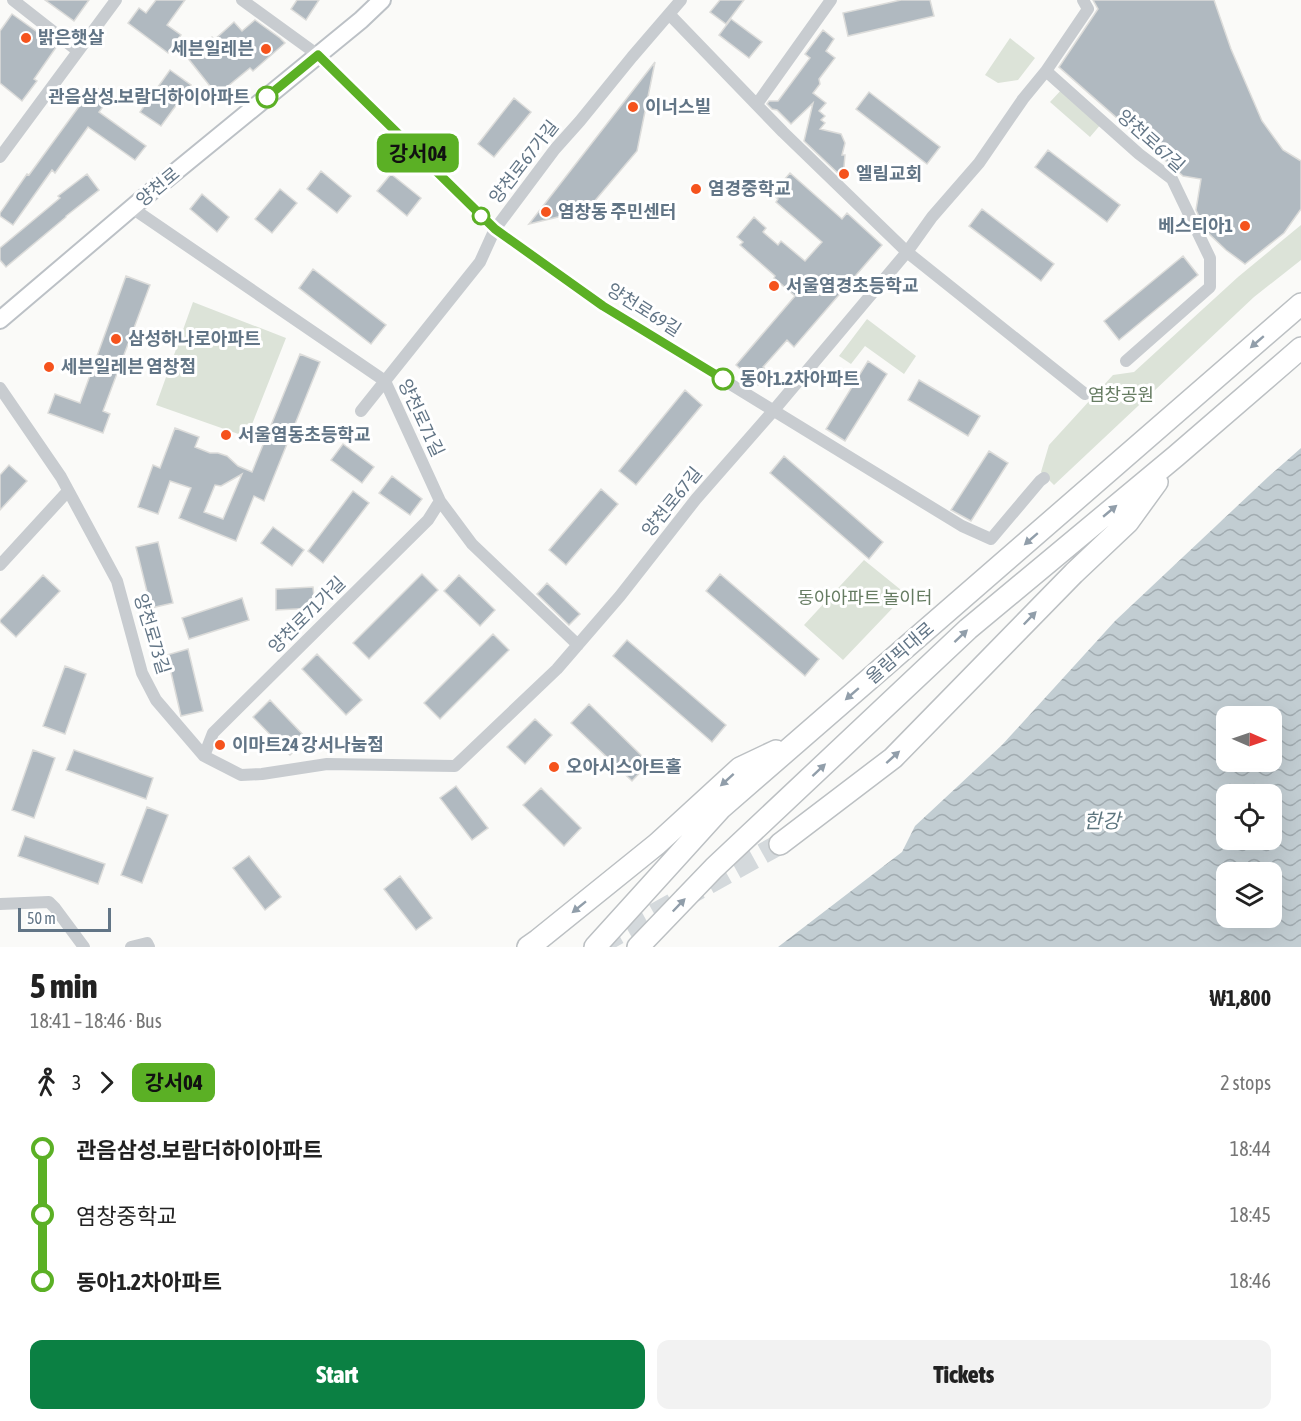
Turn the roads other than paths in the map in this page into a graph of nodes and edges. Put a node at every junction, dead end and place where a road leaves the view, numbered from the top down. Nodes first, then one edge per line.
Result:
1 (13, 0) edge
2 (116, 0) edge
3 (242, 0) edge
4 (382, 0) edge
5 (681, 0) edge
6 (831, 0) edge
7 (1083, 0) edge
8 (669, 14) junction
9 (78, 51) junction
10 (318, 55) junction
11 (1046, 71) junction
12 (757, 104) junction
13 (0, 157) edge
14 (132, 208) junction
15 (495, 229) junction
16 (907, 252) junction
17 (1301, 304) edge
18 (0, 320) edge
19 (1301, 348) edge
20 (1126, 361) dead end
21 (385, 381) junction
22 (0, 388) edge
23 (1085, 394) dead end
24 (774, 410) junction
25 (361, 411) dead end
26 (1176, 456) junction
27 (1044, 478) dead end
28 (68, 491) junction
29 (440, 501) junction
30 (0, 565) edge
31 (578, 645) junction
32 (796, 742) junction
33 (204, 756) junction
34 (455, 766) joint
35 (780, 844) tunnel mouth
36 (0, 904) edge
37 (84, 947) edge
38 (131, 947) edge
39 (149, 947) edge
40 (528, 947) edge
41 (595, 947) edge
42 (638, 947) edge

1 - 9 street
2 - 9 street
3 - 10 street
4 - 10 main road, 양천로
5 - 8 street, 양천로67가길
6 - 12 street
7 - 11 street, 양천로67길
8 - 12 street
8 - 15 street, 양천로67가길
9 - 13 street
10 - 14 main road, 양천로
10 - 15 street, 양천로69길
11 - 16 street, 양천로67길
11 - 20 street, 양천로67길
12 - 16 street
14 - 18 main road, 양천로
14 - 21 street, 양천로71길
15 - 21 street, 양천로67가길
15 - 24 street, 양천로69길
16 - 23 street
16 - 24 street, 양천로67길
17 -> 32 highway, 올림픽대로
19 - 26 highway, 올림픽대로
21 - 25 street, 양천로67가길
21 - 29 street, 양천로71길
22 - 28 street, 양천로73길
24 - 27 street, 양천로69길
24 - 31 street, 양천로67길
35 -> 26 highway
42 -> 26 highway, 올림픽대로
28 - 30 street
28 - 33 street, 양천로73길
29 - 31 street, 양천로71길
29 - 33 street, 양천로71가길
31 - 34 street, 양천로67길
32 -> 40 highway
32 - 41 highway, 올림픽대로
33 - 34 street, 양천로73길
36 - 37 street
38 - 39 street

